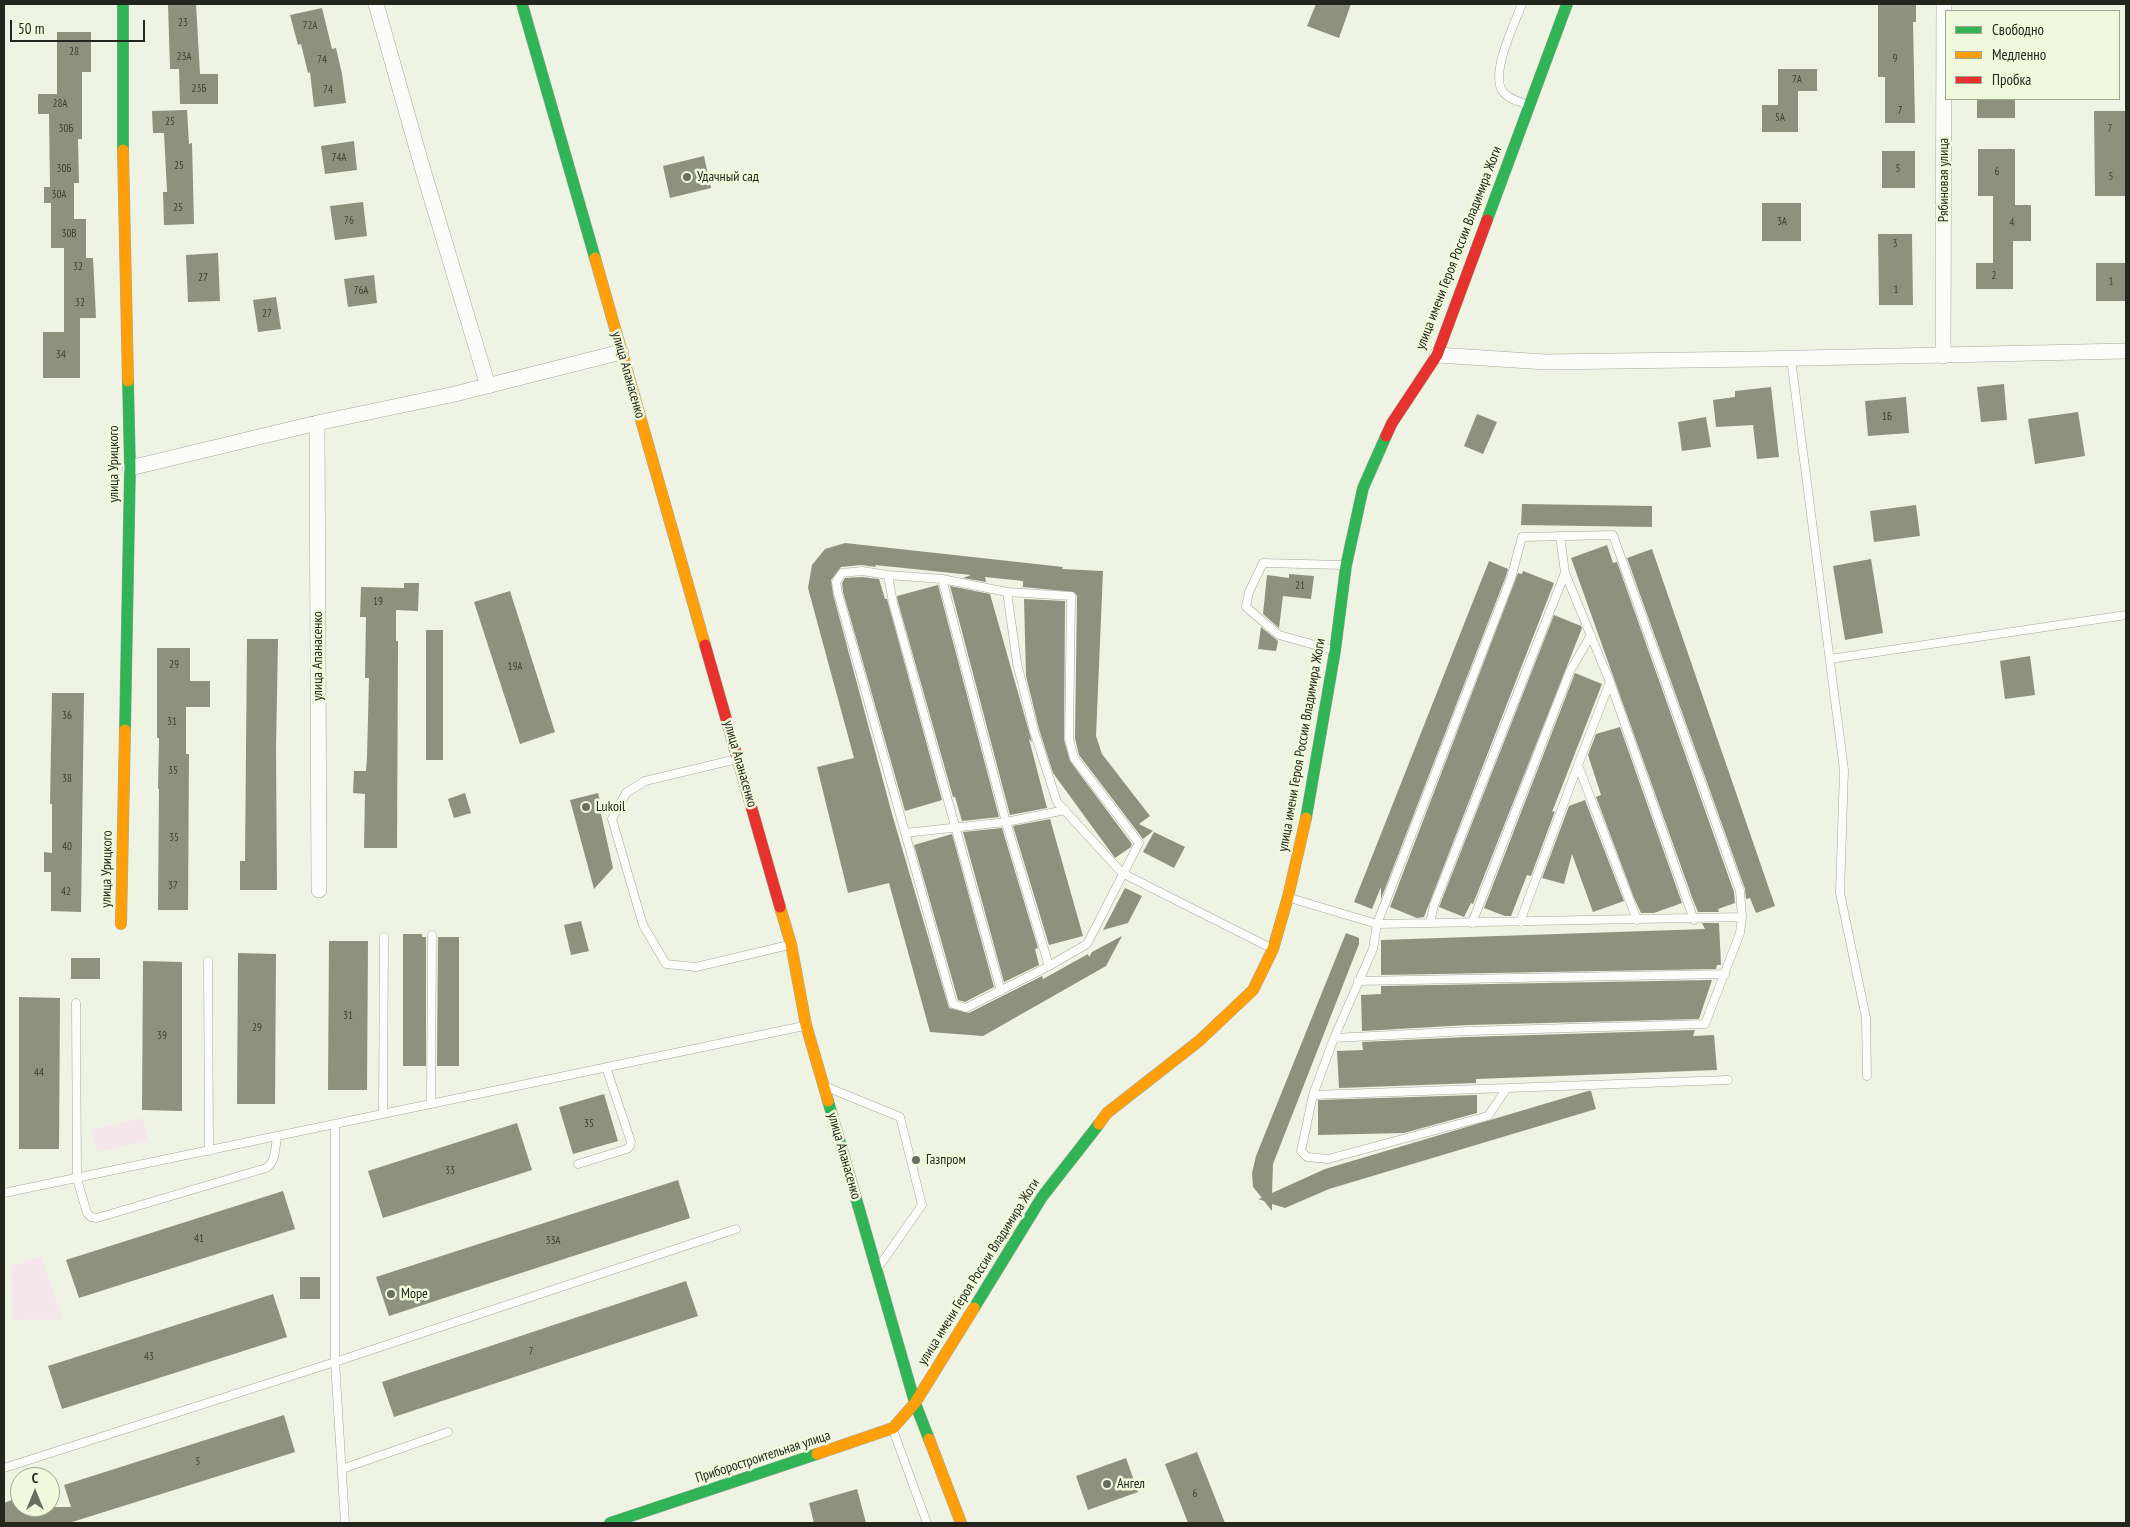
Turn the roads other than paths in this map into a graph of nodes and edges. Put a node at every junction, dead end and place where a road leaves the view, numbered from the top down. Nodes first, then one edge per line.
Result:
1 (123, 4) edge
2 (376, 4) edge
3 (522, 4) edge
4 (1522, 4) edge
5 (1566, 4) edge
6 (1944, 4) edge
7 (1529, 106) junction
8 (2126, 351) edge
9 (621, 352) junction
10 (1436, 355) junction
11 (1943, 356) junction
12 (1791, 359) junction
13 (488, 386) junction
14 (317, 423) junction
15 (130, 468) junction
16 (1560, 536) junction
17 (1346, 566) junction
18 (1565, 573) junction
19 (888, 575) junction
20 (942, 579) junction
21 (1007, 592) junction
22 (2126, 615) edge
23 (1592, 634) junction
24 (1335, 651) junction
25 (1830, 659) junction
26 (1610, 682) junction
27 (738, 759) junction
28 (1578, 765) junction
29 (1065, 810) junction
30 (1006, 822) junction
31 (954, 827) junction
32 (904, 833) junction
33 (1122, 873) junction
34 (319, 890) dead end
35 (1288, 897) junction
36 (1742, 917) junction
37 (1637, 920) junction
38 (1694, 920) junction
39 (1472, 922) junction
40 (1520, 922) junction
41 (1430, 923) junction
42 (121, 924) dead end
43 (1377, 924) junction
44 (432, 935) dead end
45 (384, 938) dead end
46 (791, 944) junction
47 (1273, 949) junction
48 (208, 961) dead end
49 (1049, 966) junction
50 (1725, 974) junction
51 (1358, 981) junction
52 (1001, 991) junction
53 (76, 1002) dead end
54 (806, 1025) junction
55 (1334, 1038) junction
56 (606, 1067) junction
57 (1867, 1076) dead end
58 (1728, 1080) dead end
59 (823, 1086) junction
60 (1507, 1088) junction
61 (1313, 1095) junction
62 (430, 1104) junction
63 (383, 1114) junction
64 (335, 1124) junction
65 (277, 1137) junction
66 (209, 1151) junction
67 (578, 1164) dead end
68 (77, 1179) junction
69 (4, 1194) edge
70 (736, 1229) dead end
71 (877, 1268) junction
72 (335, 1362) junction
73 (914, 1404) junction
74 (893, 1428) junction
75 (448, 1432) dead end
76 (4, 1468) edge
77 (342, 1469) junction
78 (346, 1523) edge
79 (610, 1523) edge
80 (927, 1523) edge
81 (961, 1523) edge

1 - 15 main road, улица Урицкого
2 - 13 street
3 - 9 main road, улица Апанасенко
4 - 7 lane
5 - 7 main road, улица имени Героя России Владимира Жоги
6 - 11 street, Рябиновая улица
7 - 10 main road, улица имени Героя России Владимира Жоги
8 - 11 street
9 - 13 street
9 - 27 main road, улица Апанасенко
10 - 12 street
10 - 17 main road, улица имени Героя России Владимира Жоги
11 - 12 street
12 - 25 lane
13 - 14 street
14 - 15 street
14 - 34 street, улица Апанасенко
15 - 42 main road, улица Урицкого
16 - 18 lane
16 - 36 lane
16 - 43 lane
17 - 24 main road, улица имени Героя России Владимира Жоги
17 - 24 lane
18 - 23 lane
18 - 41 lane
19 - 20 lane
19 - 31 lane
19 - 32 lane
20 - 21 lane
20 - 30 lane
21 - 29 lane
21 - 33 lane
22 - 25 lane
23 - 26 lane
23 - 39 lane
24 - 35 main road, улица имени Героя России Владимира Жоги
25 - 57 lane
26 - 28 lane
26 - 38 lane
27 - 46 main road, улица Апанасенко
27 - 46 lane
28 - 37 lane
28 - 40 lane
29 - 30 lane
29 - 33 lane
30 - 31 lane
30 - 49 lane
31 - 32 lane
31 - 52 lane
32 - 52 lane
33 - 47 lane
33 - 49 lane
35 - 43 lane
35 - 47 main road, улица имени Героя России Владимира Жоги
36 - 38 lane
36 - 50 lane
37 - 38 lane
37 - 40 lane
39 - 40 lane
39 - 41 lane
41 - 43 lane
43 - 51 lane
44 - 62 lane
45 - 63 lane
46 - 54 main road, улица Апанасенко
47 - 73 main road, улица имени Героя России Владимира Жоги
48 - 66 lane
49 - 52 lane
50 - 51 lane
50 - 55 lane
51 - 55 lane
53 - 68 lane
54 - 56 lane
54 - 59 main road, улица Апанасенко
55 - 61 lane
56 - 62 lane
56 - 67 lane
58 - 60 lane
59 - 71 main road, улица Апанасенко
59 - 71 lane
60 - 61 lane
60 - 61 lane
62 - 63 lane
63 - 64 lane
64 - 65 lane
64 - 72 lane
65 - 66 lane
65 - 68 lane
66 - 68 lane
68 - 69 lane
70 - 72 lane
71 - 73 main road, улица Апанасенко
72 - 76 lane
72 - 77 lane
73 - 74 main road
73 - 81 main road, улица Апанасенко
74 - 79 main road, Приборостроительная улица
74 - 80 lane
75 - 77 lane
77 - 78 lane

